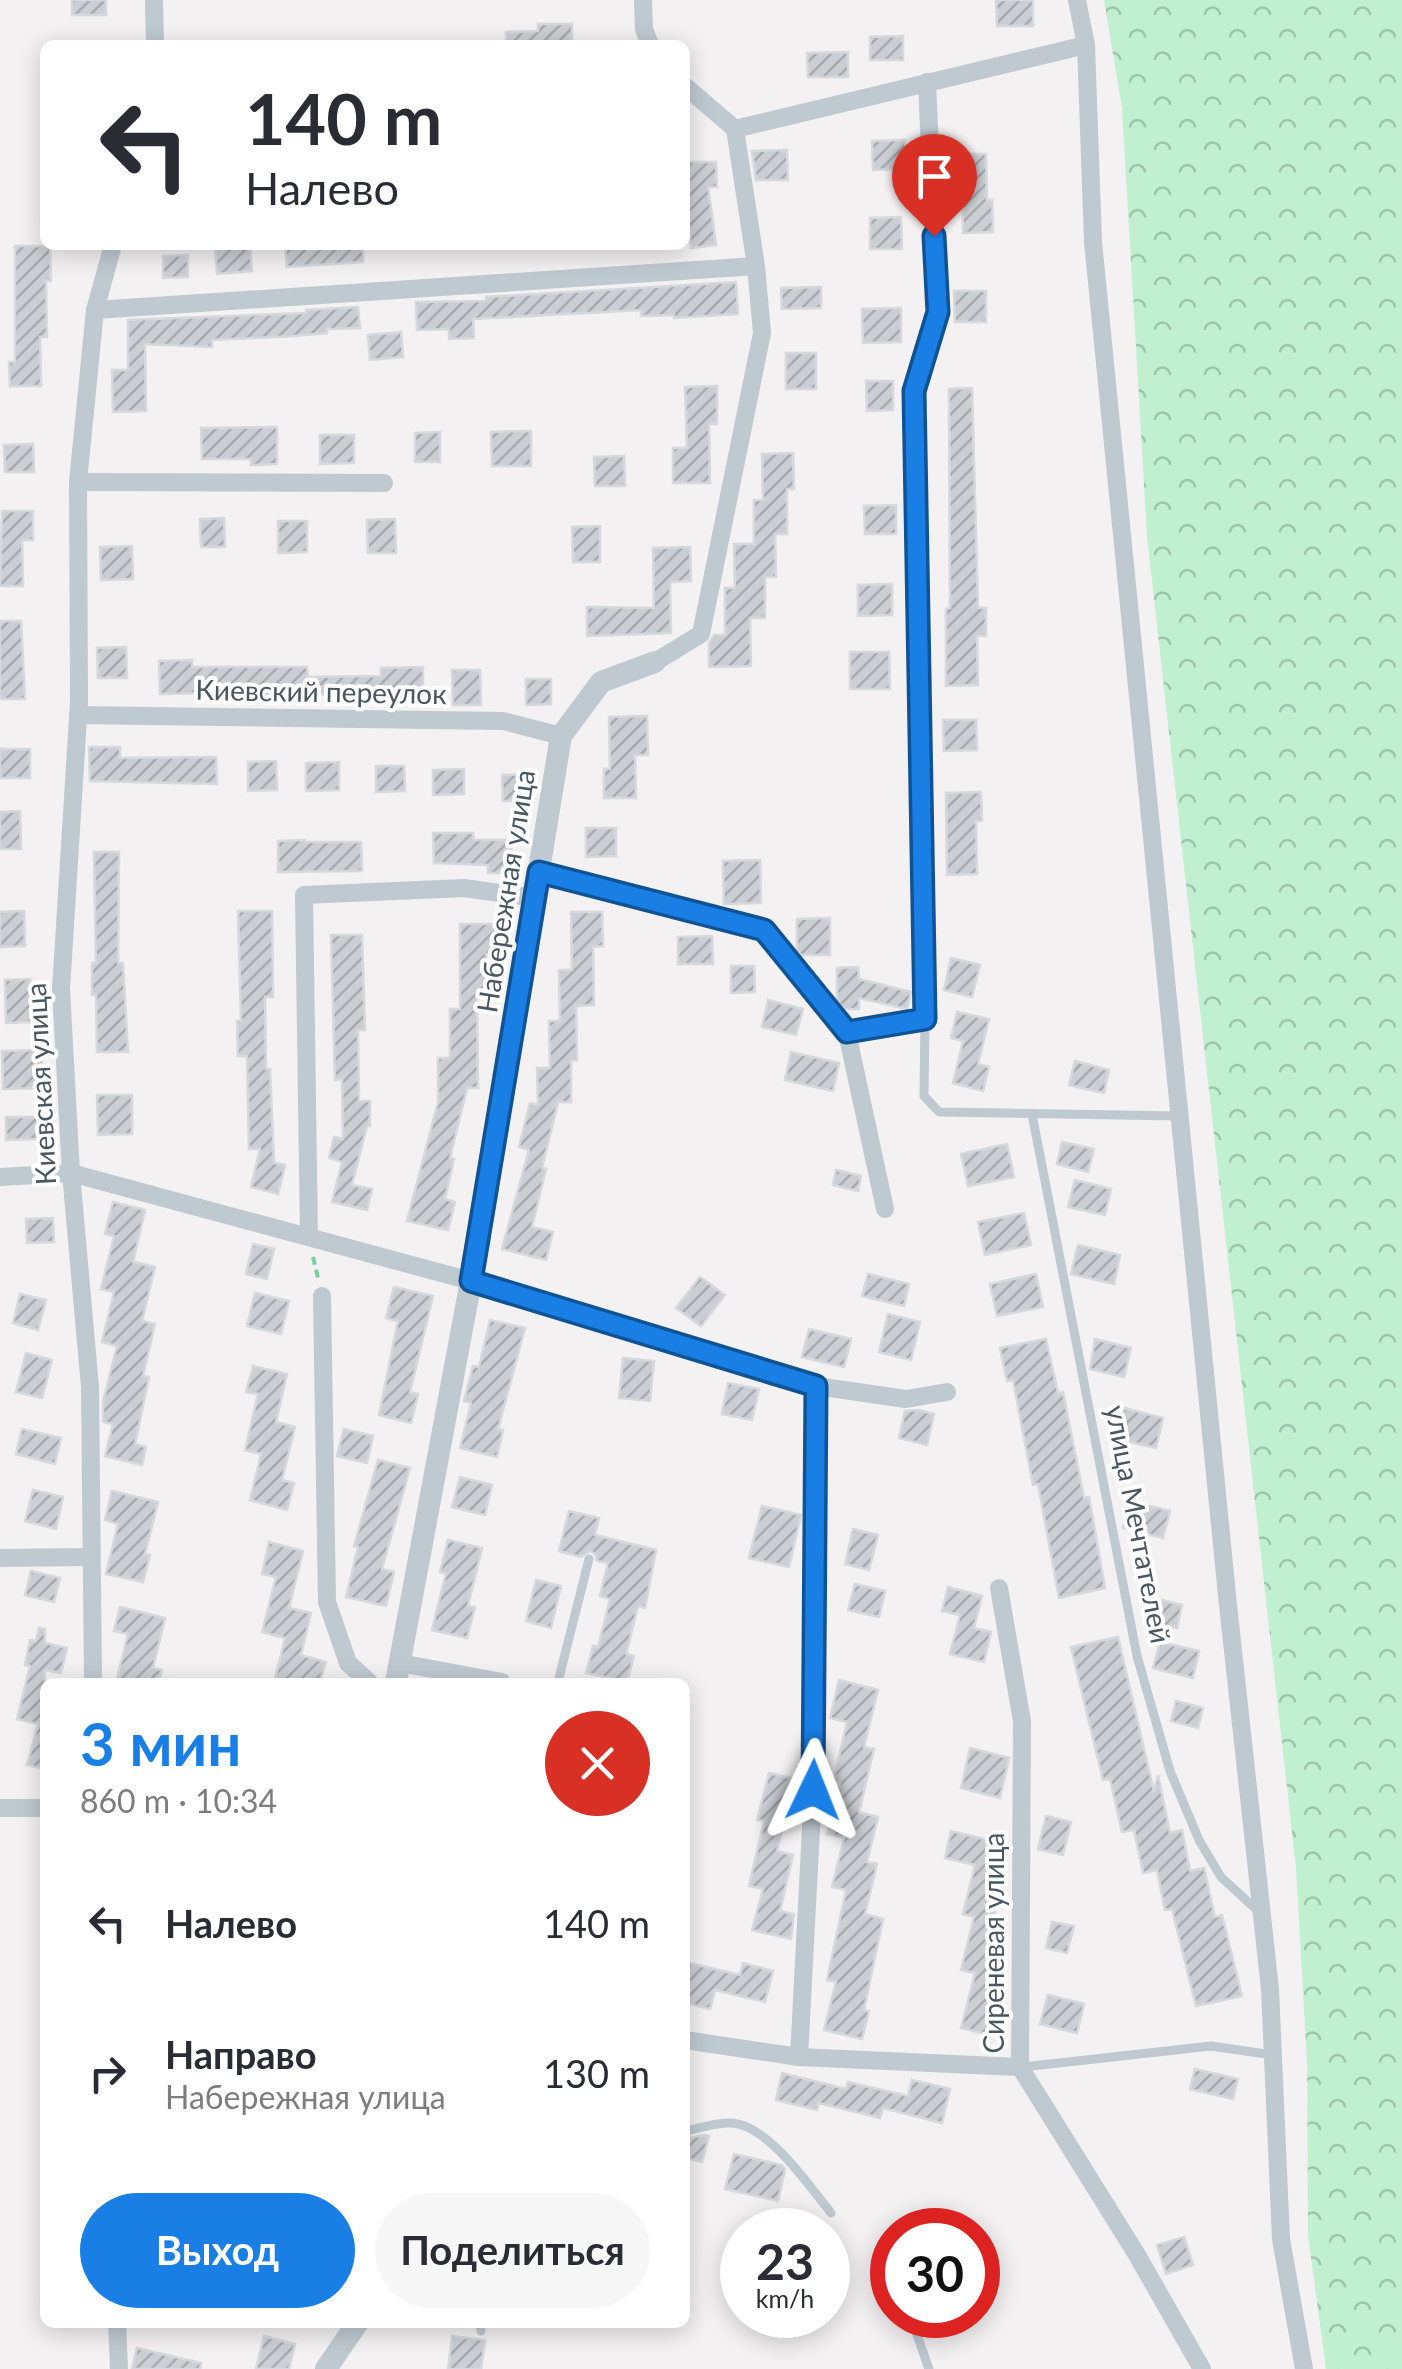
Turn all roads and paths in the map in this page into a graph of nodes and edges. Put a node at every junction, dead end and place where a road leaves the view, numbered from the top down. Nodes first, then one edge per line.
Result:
1 (154, 0) edge
2 (643, 0) edge
3 (1077, 0) edge
4 (155, 40) edge
5 (648, 40) edge
6 (1086, 45) junction
7 (927, 82) junction
8 (690, 90) edge
9 (736, 130) junction
10 (112, 250) edge
11 (756, 266) junction
12 (95, 310) junction
13 (78, 482) junction
14 (384, 483) dead end
15 (655, 662) joint
16 (78, 715) junction
17 (562, 736) junction
18 (539, 872) junction
19 (534, 898) junction
20 (925, 1019) junction
21 (847, 1032) junction
22 (1032, 1114) junction
23 (1179, 1116) junction
24 (71, 1172) junction
25 (0, 1177) edge
26 (885, 1210) dead end
27 (309, 1237) junction
28 (471, 1281) junction
29 (322, 1296) joint
30 (816, 1386) junction
31 (947, 1392) dead end
32 (90, 1557) junction
33 (0, 1558) edge
34 (590, 1559) dead end
35 (999, 1588) dead end
36 (398, 1673) edge
37 (92, 1678) edge
38 (365, 1678) edge
39 (456, 1678) edge
40 (559, 1678) edge
41 (0, 1808) edge
42 (40, 1808) edge
43 (1262, 1914) junction
44 (690, 2041) edge
45 (1273, 2055) junction
46 (799, 2057) junction
47 (1020, 2067) junction
48 (690, 2130) edge
49 (828, 2208) edge
50 (117, 2328) edge
51 (354, 2328) edge
52 (918, 2338) edge
53 (118, 2369) edge
54 (326, 2369) edge
55 (929, 2369) edge
56 (1202, 2369) edge
57 (1304, 2369) edge

1 - 4 street
2 - 5 street
3 - 6 street
6 - 7 street
6 - 23 street
7 - 9 street
7 - 20 street
8 - 9 street
9 - 11 street, Набережная улица
10 - 12 street, Киевская улица
11 - 12 street
11 - 15 street, Набережная улица
12 - 13 street, Киевская улица
13 - 14 street
13 - 16 street, Киевская улица
15 - 17 street, Набережная улица
16 - 17 street, Киевский переулок
16 - 24 street, Киевская улица
17 - 18 street, Набережная улица
18 - 19 street, Набережная улица
18 - 21 street
19 - 27 street
19 - 28 street, Набережная улица
20 - 21 street
20 - 22 lane
21 - 26 street
22 - 23 lane
22 - 43 lane, улица Мечтателей
23 - 43 street
24 - 25 street
24 - 27 street
24 - 32 street, Киевская улица
27 - 28 street
27 - 29 path
28 - 30 street
28 - 36 street, Набережная улица
29 - 38 street
30 - 31 street
30 - 46 street
32 - 33 street
32 - 37 street, Киевская улица
34 - 40 lane
35 - 47 street, Сиреневая улица
36 - 39 street
41 - 42 street
43 - 45 street
44 - 46 street
45 - 47 lane
45 - 57 street
46 - 47 street
47 - 56 street, Сиреневая улица
48 - 49 lane
50 - 53 street
51 - 54 street
52 - 55 lane

